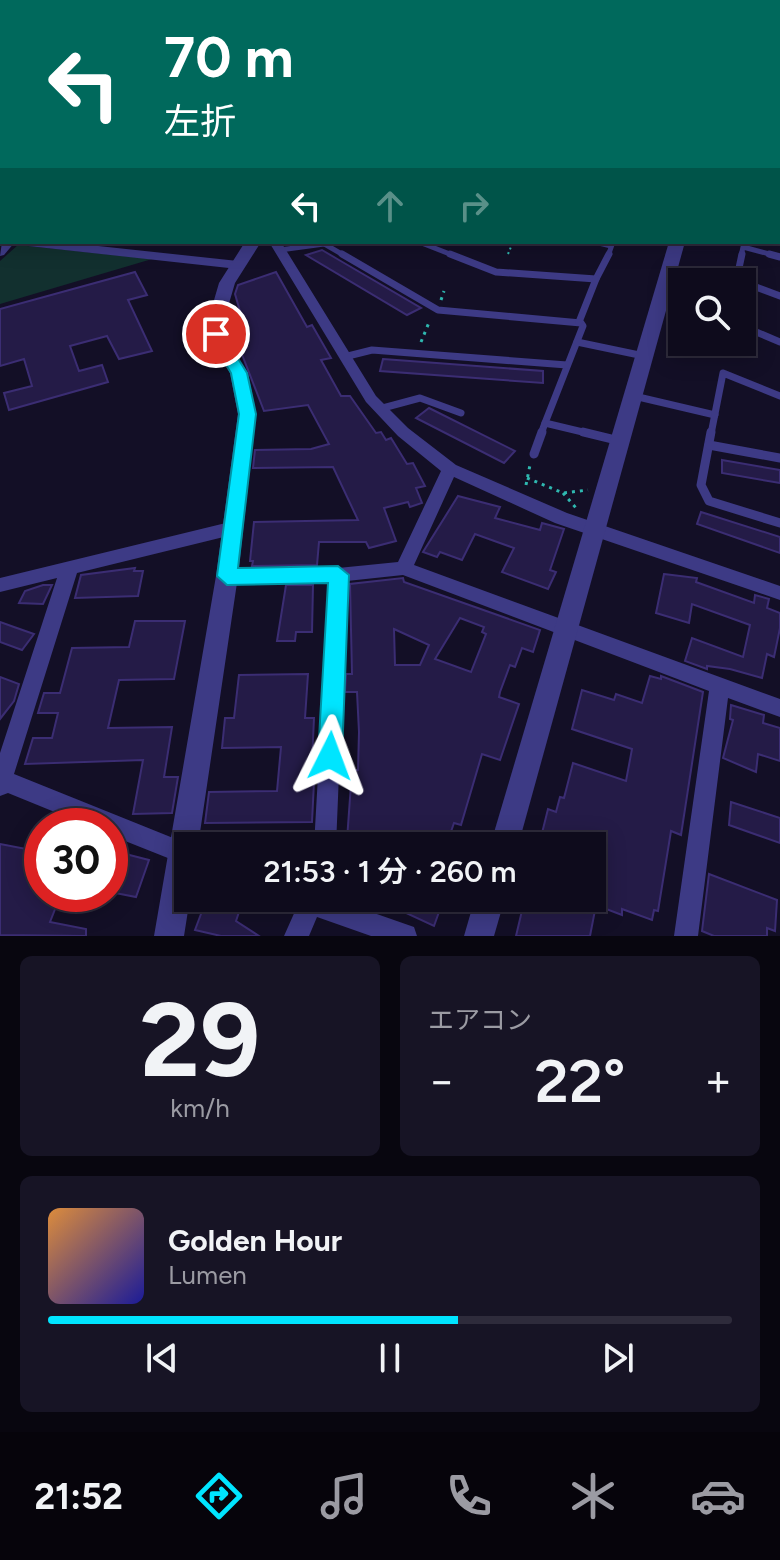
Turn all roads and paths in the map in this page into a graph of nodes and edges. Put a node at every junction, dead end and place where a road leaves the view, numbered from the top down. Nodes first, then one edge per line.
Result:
1 (46, 244) edge
2 (252, 244) edge
3 (308, 244) edge
4 (325, 244) edge
5 (424, 244) edge
6 (512, 244) edge
7 (612, 244) edge
8 (673, 244) edge
9 (278, 246) edge
10 (508, 254) dead end
11 (780, 257) edge
12 (238, 265) junction
13 (739, 268) edge
14 (667, 276) joint
15 (596, 279) junction
16 (756, 288) edge
17 (444, 291) dead end
18 (780, 296) edge
19 (438, 310) junction
20 (579, 322) junction
21 (756, 332) edge
22 (577, 342) junction
23 (780, 342) edge
24 (420, 354) junction
25 (644, 356) junction
26 (344, 357) junction
27 (567, 365) junction
28 (633, 396) junction
29 (780, 396) edge
30 (379, 409) junction
31 (461, 413) dead end
32 (715, 415) junction
33 (545, 423) junction
34 (620, 441) junction
35 (709, 445) junction
36 (534, 454) joint
37 (780, 458) edge
38 (450, 469) junction
39 (527, 478) junction
40 (591, 489) dead end
41 (563, 493) junction
42 (523, 496) dead end
43 (588, 522) junction
44 (780, 523) edge
45 (234, 528) junction
46 (70, 567) junction
47 (404, 568) junction
48 (338, 575) junction
49 (227, 576) junction
50 (0, 585) edge
51 (780, 593) edge
52 (567, 627) junction
53 (720, 685) junction
54 (780, 708) edge
55 (1, 782) edge
56 (189, 832) edge
57 (326, 832) edge
58 (508, 832) edge
59 (174, 850) edge
60 (174, 912) edge
61 (303, 912) edge
62 (340, 912) edge
63 (486, 912) edge
64 (169, 936) edge
65 (296, 936) edge
66 (405, 936) edge
67 (479, 936) edge
68 (686, 936) edge

1 - 12 street
2 - 12 street
3 - 9 lane
4 - 19 lane
5 - 15 lane
6 - 10 path
7 - 15 lane
8 - 14 street
9 - 26 street
11 - 13 lane
12 - 45 street
14 - 25 street
15 - 20 lane
16 - 18 lane
17 - 19 path
19 - 20 lane
19 - 24 path
20 - 22 lane
21 - 23 lane
22 - 25 lane
22 - 27 lane
24 - 26 lane
24 - 27 lane
25 - 28 street
26 - 30 street
27 - 33 lane
28 - 32 lane
28 - 34 street
29 - 32 lane
30 - 31 lane
30 - 38 street
32 - 35 lane
33 - 34 lane
33 - 36 lane
34 - 43 street
35 - 37 lane
35 - 44 lane
36 - 39 path
38 - 43 street
38 - 47 street
39 - 41 path
39 - 42 path
40 - 41 path
41 - 43 path
43 - 51 street
43 - 52 street
45 - 46 street
45 - 49 street
46 - 50 street
46 - 55 street
47 - 48 street
47 - 52 street
48 - 49 street
48 - 57 street
49 - 56 street
52 - 53 street
52 - 58 street
53 - 54 street
53 - 68 street
55 - 59 street
60 - 64 street
61 - 65 street
62 - 66 street
63 - 67 street

